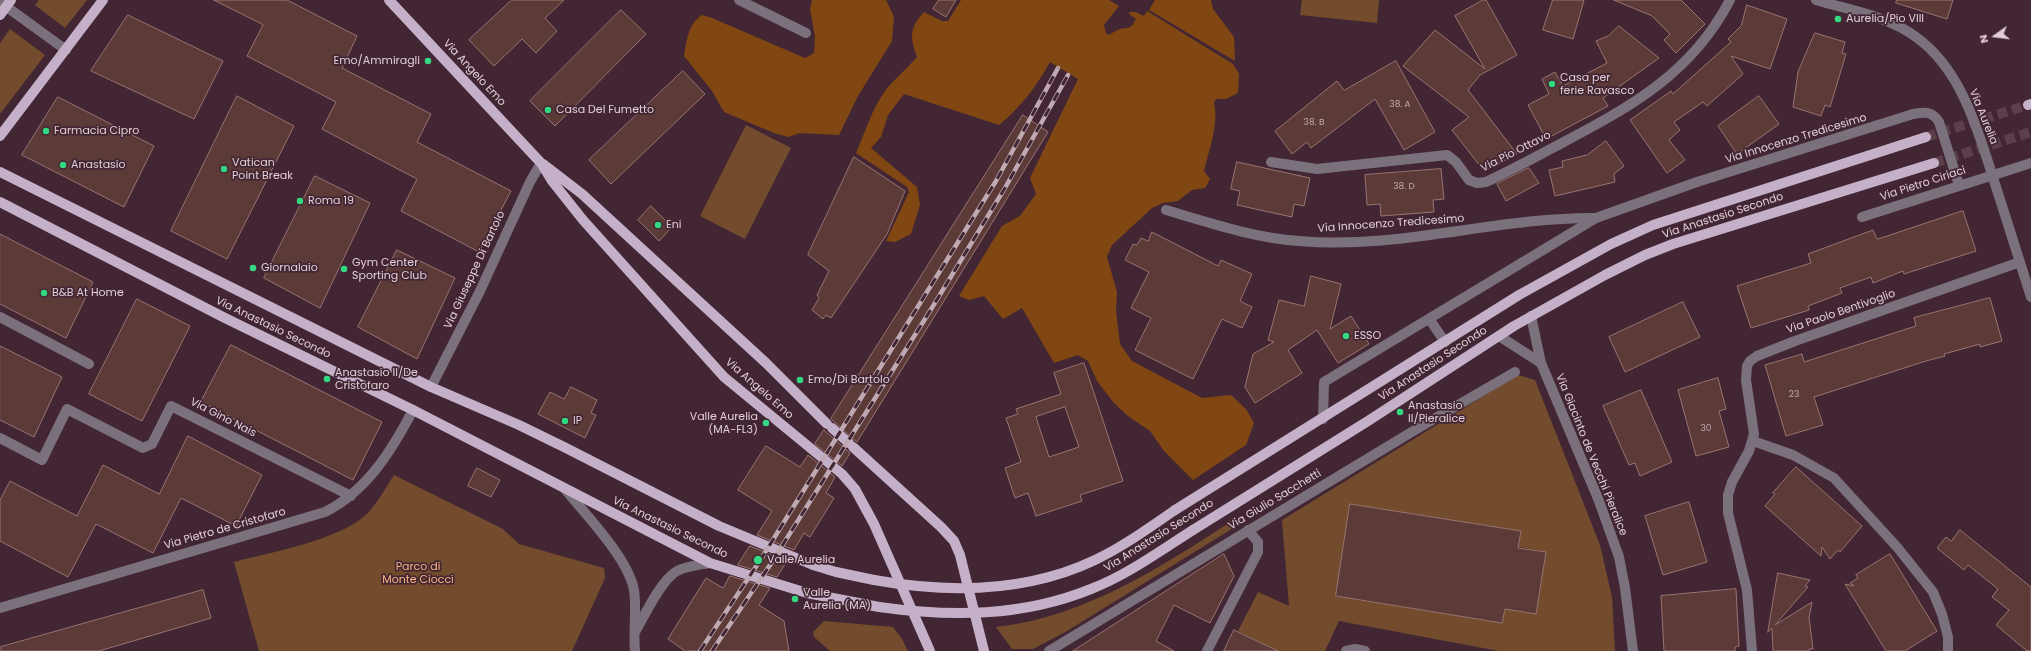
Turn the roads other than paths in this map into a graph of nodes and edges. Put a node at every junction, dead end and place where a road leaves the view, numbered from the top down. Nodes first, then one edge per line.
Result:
1 (103, 0) edge
2 (389, 0) edge
3 (739, 0) edge
4 (1730, 0) edge
5 (1816, 0) edge
6 (4, 6) edge
7 (806, 33) dead end
8 (66, 50) junction
9 (0, 136) edge
10 (1926, 137) tunnel mouth
11 (1271, 162) dead end
12 (541, 163) junction
13 (1934, 163) tunnel mouth
14 (2031, 163) edge
15 (0, 172) edge
16 (1992, 174) junction
17 (1959, 185) junction
18 (0, 202) edge
19 (1166, 210) dead end
20 (1862, 217) dead end
21 (1596, 218) junction
22 (2020, 262) junction
23 (2031, 297) edge
24 (1531, 316) junction
25 (0, 317) edge
26 (1430, 320) junction
27 (1499, 336) junction
28 (1445, 342) junction
29 (1541, 363) junction
30 (89, 364) dead end
31 (1515, 372) dead end
32 (431, 387) junction
33 (413, 410) junction
34 (1323, 419) junction
35 (0, 438) edge
36 (1753, 441) junction
37 (566, 489) junction
38 (351, 496) junction
39 (1248, 530) junction
40 (710, 563) junction
41 (0, 608) edge
42 (635, 632) junction
43 (1347, 650) edge
44 (635, 651) edge
45 (930, 651) edge
46 (984, 651) edge
47 (1049, 651) edge
48 (1208, 651) edge
49 (1365, 651) edge
50 (1633, 651) edge
51 (1752, 651) edge
52 (1948, 651) edge

1 - 8 main road
2 - 12 main road, Via Angelo Emo
3 - 7 street
4 - 11 street, Via Pio Ottavo
5 - 16 street, Via Aurelia
6 - 8 street
8 - 9 main road
10 - 28 main road, Via Anastasio Secondo
12 - 32 street, Via Giuseppe Di Bartolo
12 - 45 main road, Via Angelo Emo
12 - 46 main road, Via Angelo Emo
13 - 24 main road, Via Anastasio Secondo
14 - 16 street, Via Pietro Ciriaci
15 - 32 main road, Via Anastasio Secondo
16 - 17 street, Via Pietro Ciriaci
16 - 22 street, Via Aurelia
17 - 20 street, Via Pietro Ciriaci
17 - 21 street, Via Innocenzo Tredicesimo
18 - 33 main road, Via Anastasio Secondo
19 - 21 street, Via Innocenzo Tredicesimo
21 - 26 street, Via Innocenzo Tredicesimo
22 - 23 street, Via Aurelia
22 - 36 street, Via Paolo Bentivoglio
24 - 27 main road, Via Anastasio Secondo
24 - 29 street, Via Giacinto de Vecchi Pieralice
25 - 30 street
26 - 28 street
26 - 34 street, Via Innocenzo Tredicesimo
27 - 29 street
27 - 40 main road, Via Anastasio Secondo, bridge
28 - 34 main road, Via Anastasio Secondo
29 - 50 street, Via Giacinto de Vecchi Pieralice
31 - 39 street, Via Giulio Sacchetti
32 - 34 main road, Via Anastasio Secondo, bridge
33 - 37 main road, Via Anastasio Secondo
33 - 38 street, Via Pietro de Cristofaro
35 - 38 street, Via Gino Nais
36 - 51 street, Via Paolo Bentivoglio
36 - 52 street
37 - 40 main road, Via Anastasio Secondo
37 - 42 street
38 - 41 street, Via Pietro de Cristofaro
39 - 47 street, Via Giulio Sacchetti
39 - 48 street
40 - 42 street
42 - 44 street
43 - 49 street

